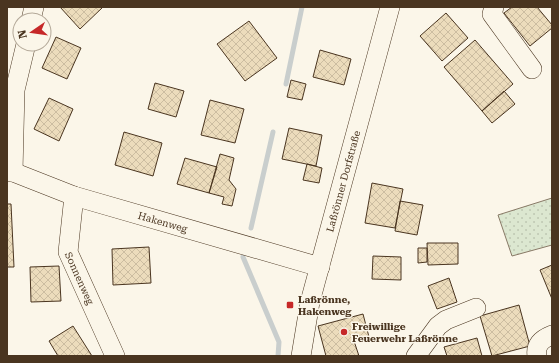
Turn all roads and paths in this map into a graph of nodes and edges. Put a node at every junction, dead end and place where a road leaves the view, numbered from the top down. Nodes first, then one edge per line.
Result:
1 (390, 7) edge
2 (494, 7) edge
3 (24, 52) edge
4 (532, 69) dead end
5 (10, 172) edge
6 (74, 196) junction
7 (320, 267) junction
8 (476, 308) dead end
9 (552, 335) edge
10 (115, 356) edge
11 (301, 356) edge
12 (416, 356) edge
13 (536, 356) edge

1 - 7 street, Laßrönner Dorfstraße
2 - 4 street
3 - 5 street
5 - 6 street, Hakenweg
6 - 7 street, Hakenweg
6 - 10 street, Sonnenweg
7 - 11 street, Laßrönner Dorfstraße
8 - 12 street
9 - 13 street

